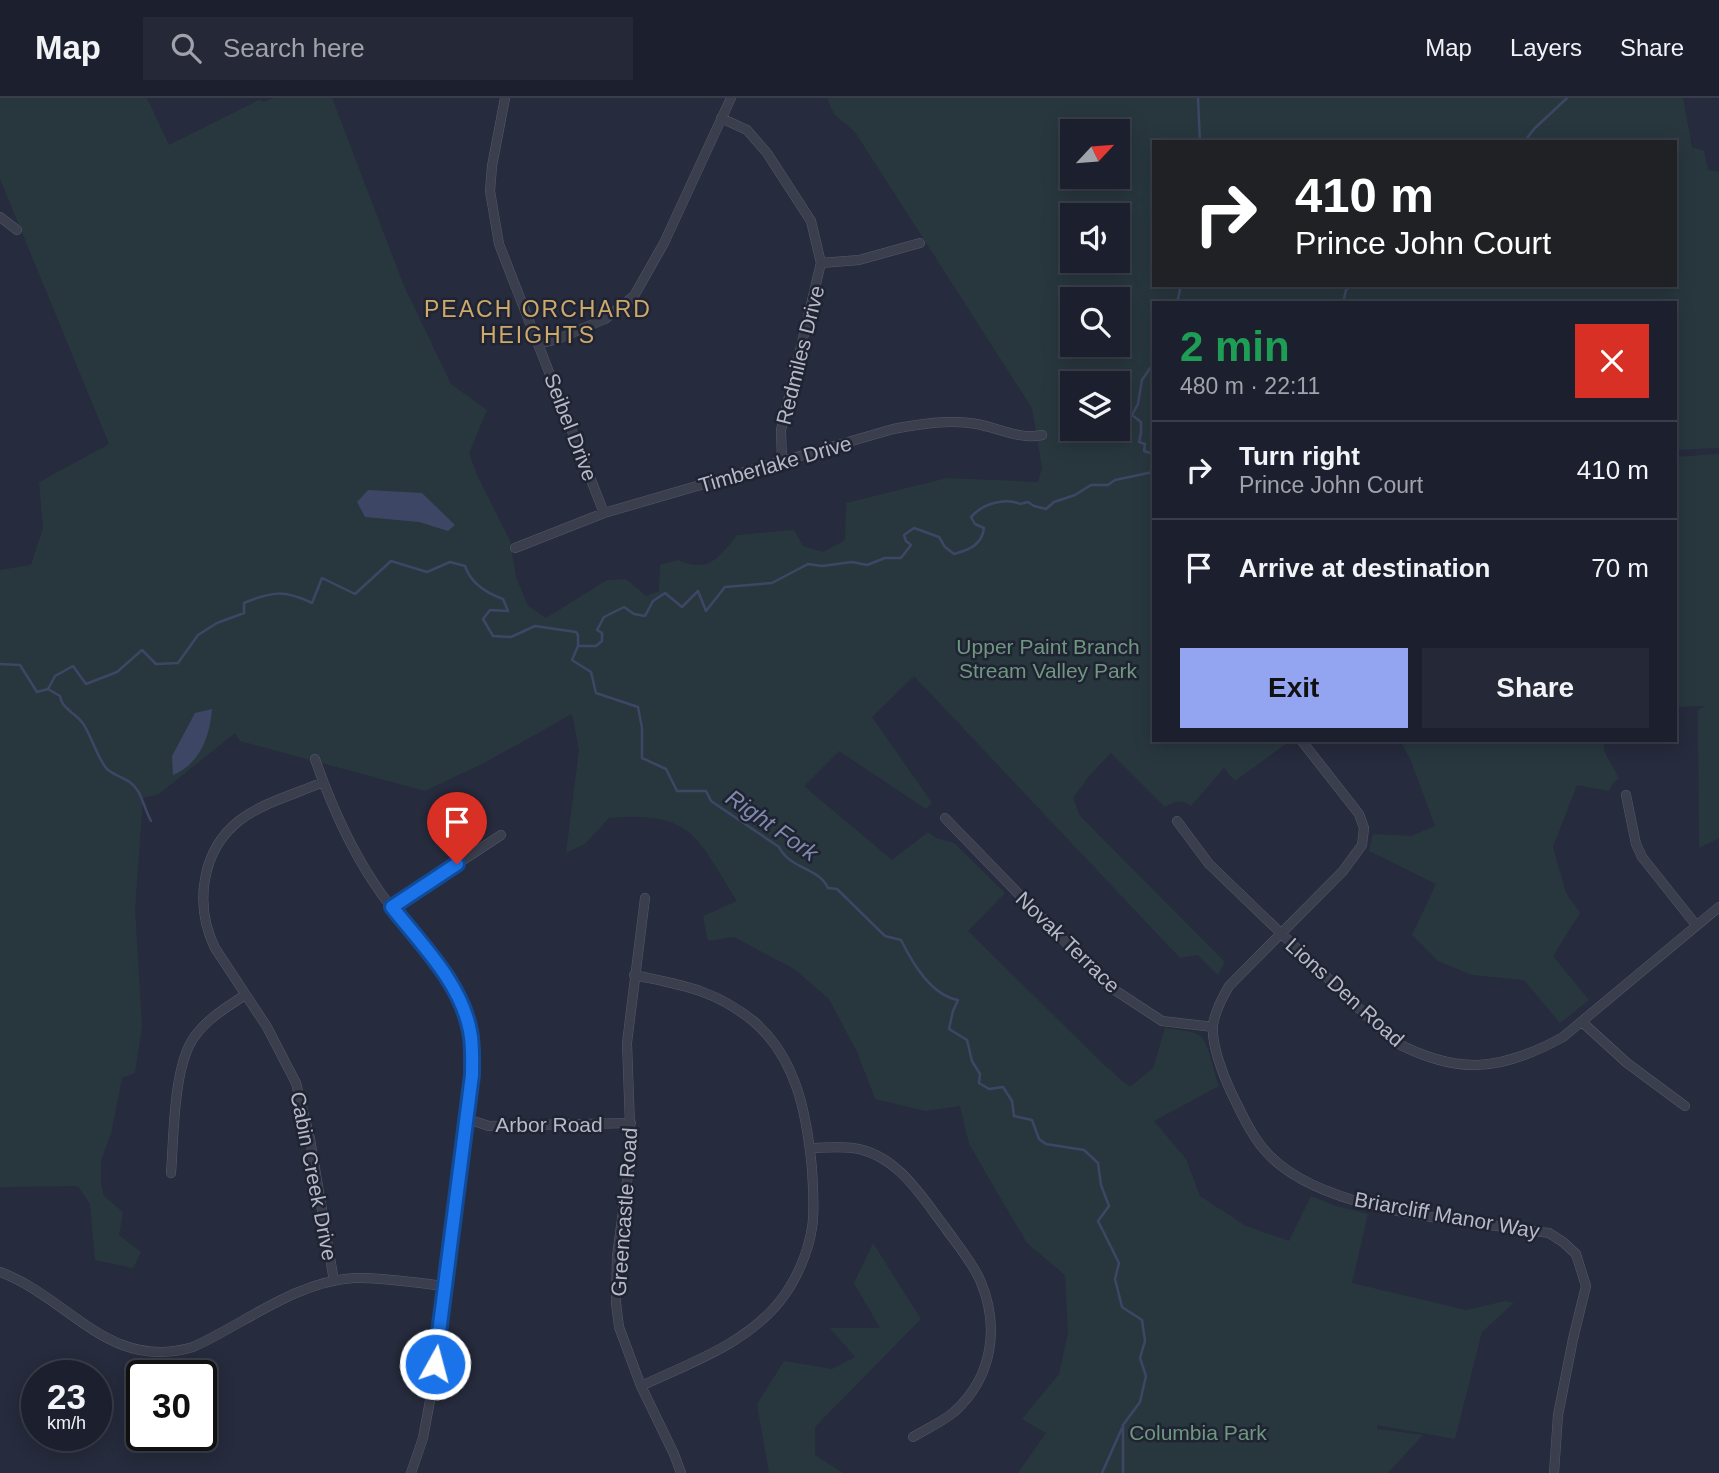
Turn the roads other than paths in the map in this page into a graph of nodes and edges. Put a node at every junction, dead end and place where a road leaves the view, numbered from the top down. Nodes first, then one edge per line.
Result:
1 (505, 98) edge
2 (731, 98) edge
3 (721, 118) junction
4 (0, 217) edge
5 (18, 230) dead end
6 (920, 243) dead end
7 (821, 263) junction
8 (538, 344) junction
9 (1042, 435) dead end
10 (782, 462) junction
11 (604, 513) junction
12 (515, 548) dead end
13 (1303, 742) edge
14 (316, 759) dead end
15 (323, 782) junction
16 (1626, 795) dead end
17 (945, 818) dead end
18 (1177, 821) dead end
19 (501, 835) dead end
20 (645, 898) dead end
21 (392, 907) junction
22 (1719, 907) edge
23 (1696, 925) junction
24 (1279, 933) junction
25 (634, 975) junction
26 (245, 995) junction
27 (1582, 1022) junction
28 (1213, 1027) junction
29 (1685, 1106) dead end
30 (467, 1119) junction
31 (631, 1123) junction
32 (810, 1148) junction
33 (171, 1173) dead end
34 (1, 1274) edge
35 (334, 1281) junction
36 (444, 1286) junction
37 (641, 1386) junction
38 (913, 1437) dead end
39 (411, 1473) edge
40 (681, 1473) edge
41 (1554, 1473) edge

1 - 8 street, Seibel Drive
2 - 3 street
3 - 7 street, Redmiles Drive
3 - 8 street
4 - 5 street
6 - 7 street
7 - 10 street, Redmiles Drive
8 - 11 street, Seibel Drive
9 - 10 street, Timberlake Drive
10 - 11 street, Timberlake Drive
11 - 12 street, Timberlake Drive
13 - 24 street
14 - 15 street
15 - 21 street
15 - 26 street, Cabin Creek Drive
16 - 23 street
17 - 28 street, Novak Terrace
18 - 24 street, Lions Den Road
19 - 21 street
20 - 25 street, Greencastle Road
21 - 30 street
22 - 23 street, Lions Den Road
23 - 27 street, Lions Den Road
24 - 27 street, Lions Den Road
24 - 28 street
25 - 31 street, Greencastle Road
25 - 32 street
26 - 33 street
26 - 35 street, Cabin Creek Drive
27 - 29 street
28 - 41 street, Briarcliff Manor Way
30 - 31 street, Arbor Road
30 - 36 street
31 - 37 street, Greencastle Road
32 - 37 street
32 - 38 street
34 - 35 street
35 - 36 street
36 - 39 street
37 - 40 street, Greencastle Road

